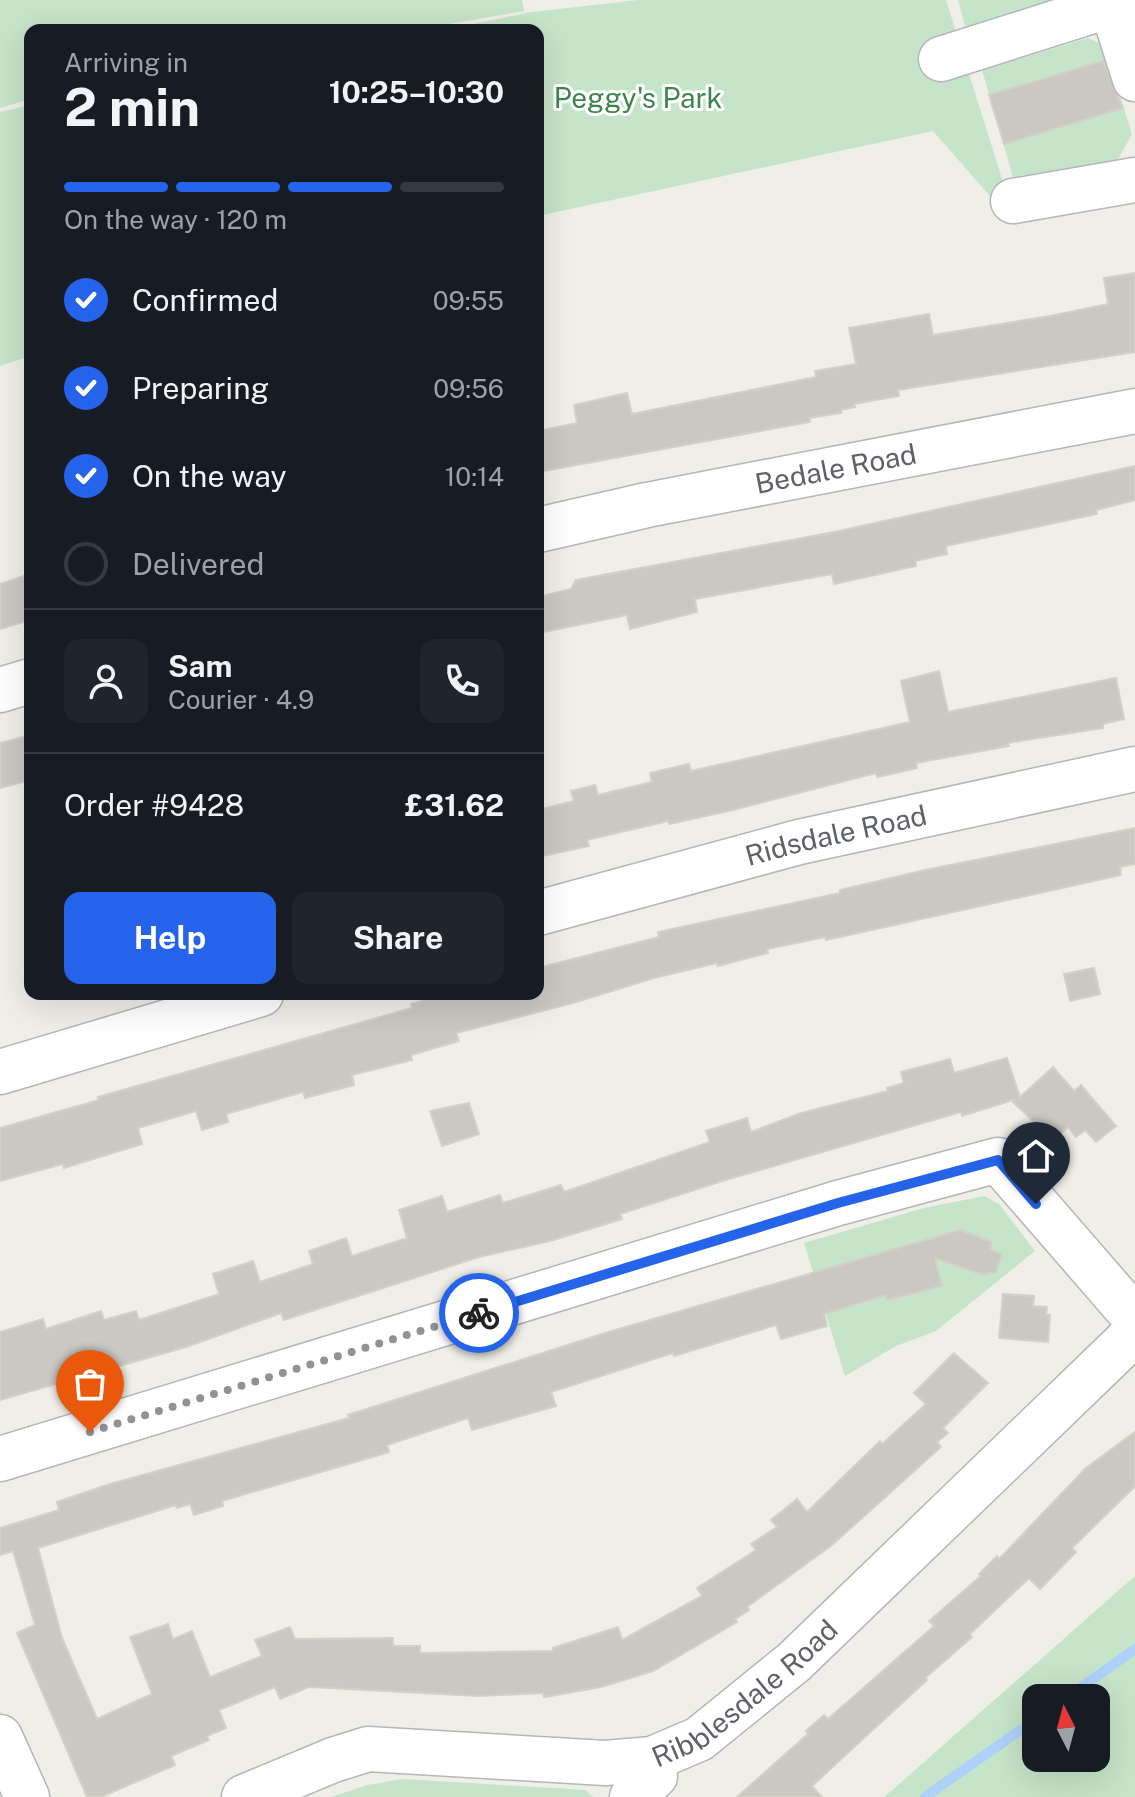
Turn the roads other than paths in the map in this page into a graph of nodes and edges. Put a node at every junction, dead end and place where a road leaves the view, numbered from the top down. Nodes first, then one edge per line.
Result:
1 (1120, 3) edge
2 (941, 59) dead end
3 (1135, 79) edge
4 (1135, 180) edge
5 (1013, 201) dead end
6 (1135, 411) edge
7 (544, 529) edge
8 (24, 683) edge
9 (0, 690) edge
10 (1135, 769) edge
11 (544, 911) edge
12 (241, 1000) edge
13 (0, 1072) edge
14 (1135, 1318) edge
15 (1135, 1333) edge
16 (0, 1459) edge
17 (0, 1737) edge
18 (652, 1759) junction
19 (27, 1797) edge
20 (244, 1797) edge
21 (632, 1797) edge

1 - 2 street
1 - 3 street
4 - 5 street
6 - 7 street, Bedale Road
8 - 9 street
10 - 11 street, Ridsdale Road
12 - 13 street
14 - 16 street
15 - 18 street, Ribblesdale Road
17 - 19 street
18 - 20 street, Ribblesdale Road
18 - 21 street

